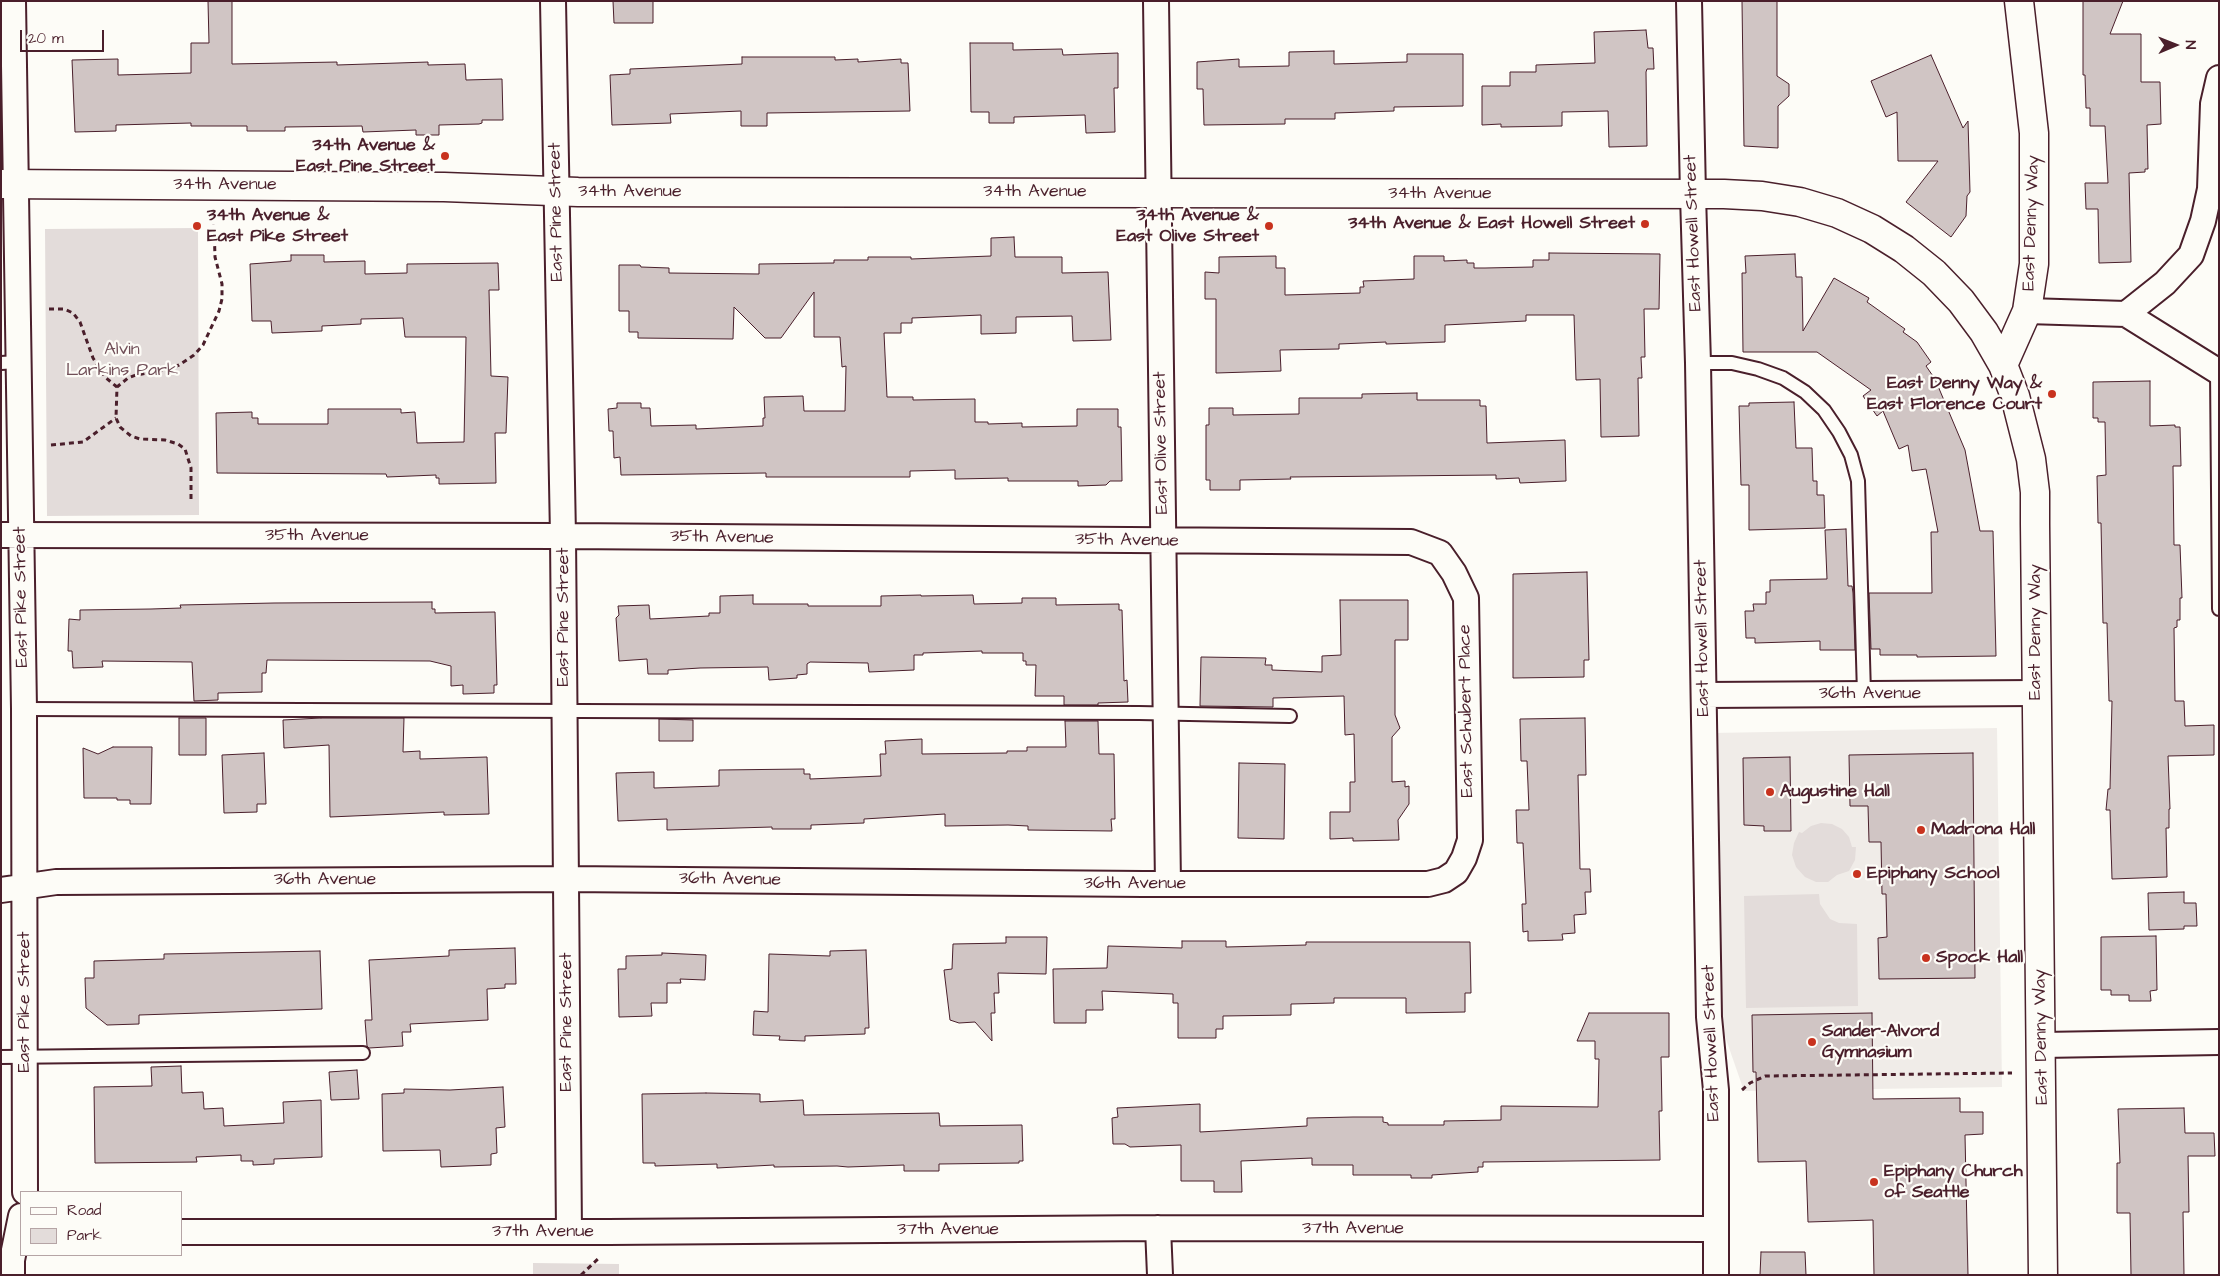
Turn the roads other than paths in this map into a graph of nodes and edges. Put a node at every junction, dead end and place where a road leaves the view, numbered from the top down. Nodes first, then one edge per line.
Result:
1 (14, 1) edge
2 (553, 1) edge
3 (1156, 1) edge
4 (1690, 1) edge
5 (2019, 1) edge
6 (2219, 78) edge
7 (8, 184) edge
8 (556, 191) junction
9 (1158, 193) junction
10 (1693, 195) junction
11 (2027, 311) junction
12 (2126, 314) junction
13 (10, 362) edge
14 (1698, 363) junction
15 (2003, 365) junction
16 (2218, 371) edge
17 (11, 535) edge
18 (563, 536) junction
19 (1163, 541) junction
20 (1440, 553) joint
21 (2219, 609) edge
22 (2036, 693) junction
23 (1864, 694) junction
24 (1704, 695) junction
25 (24, 709) junction
26 (565, 711) junction
27 (1165, 714) junction
28 (1290, 716) dead end
29 (1456, 872) joint
30 (566, 879) junction
31 (1168, 884) junction
32 (13, 889) edge
33 (2219, 1042) edge
34 (2042, 1045) junction
35 (363, 1053) dead end
36 (1, 1057) edge
37 (26, 1057) junction
38 (25, 1191) edge
39 (15, 1228) edge
40 (1158, 1228) junction
41 (1715, 1229) junction
42 (182, 1232) edge
43 (569, 1232) junction
44 (12, 1275) edge
45 (1160, 1275) edge
46 (1716, 1275) edge
47 (2043, 1275) edge

1 - 7 street, East Pike Street
2 - 8 street, East Pine Street
3 - 9 street, East Olive Street
4 - 10 street, East Howell Street
5 - 11 street, East Denny Way
6 - 12 street
7 - 8 street, 34th Avenue
7 - 13 street, East Pike Street
8 - 9 street, 34th Avenue
8 - 18 street, East Pine Street
9 - 10 street, 34th Avenue
9 - 19 street, East Olive Street
10 - 14 street, East Howell Street
10 - 15 street, 34th Avenue
11 - 12 street
11 - 15 street, East Denny Way
12 - 16 street
13 - 17 street, East Pike Street
14 - 23 lane
14 - 24 street, East Howell Street
15 - 22 street, East Denny Way
16 - 21 lane
17 - 18 street, 35th Avenue
17 - 25 street, East Pike Street
18 - 19 street, 35th Avenue
18 - 26 street, East Pine Street
19 - 20 street, 35th Avenue
19 - 27 street, East Olive Street
20 - 29 street, East Schubert Place
22 - 23 street, 36th Avenue
22 - 34 street, East Denny Way
23 - 24 street, 36th Avenue
24 - 41 street, East Howell Street
25 - 26 lane
25 - 32 street, East Pike Street
26 - 27 lane
26 - 30 street, East Pine Street
27 - 28 lane
27 - 31 street, East Olive Street
29 - 31 street, 36th Avenue
30 - 31 street, 36th Avenue
30 - 32 street, 36th Avenue
30 - 43 street, East Pine Street
32 - 37 street, East Pike Street
33 - 34 street
34 - 47 street, East Denny Way
35 - 37 lane
36 - 37 lane
37 - 38 street, East Pike Street
39 - 44 street
40 - 41 street, 37th Avenue
40 - 43 street, 37th Avenue
40 - 45 street
41 - 46 street, East Howell Street
42 - 43 street, 37th Avenue

